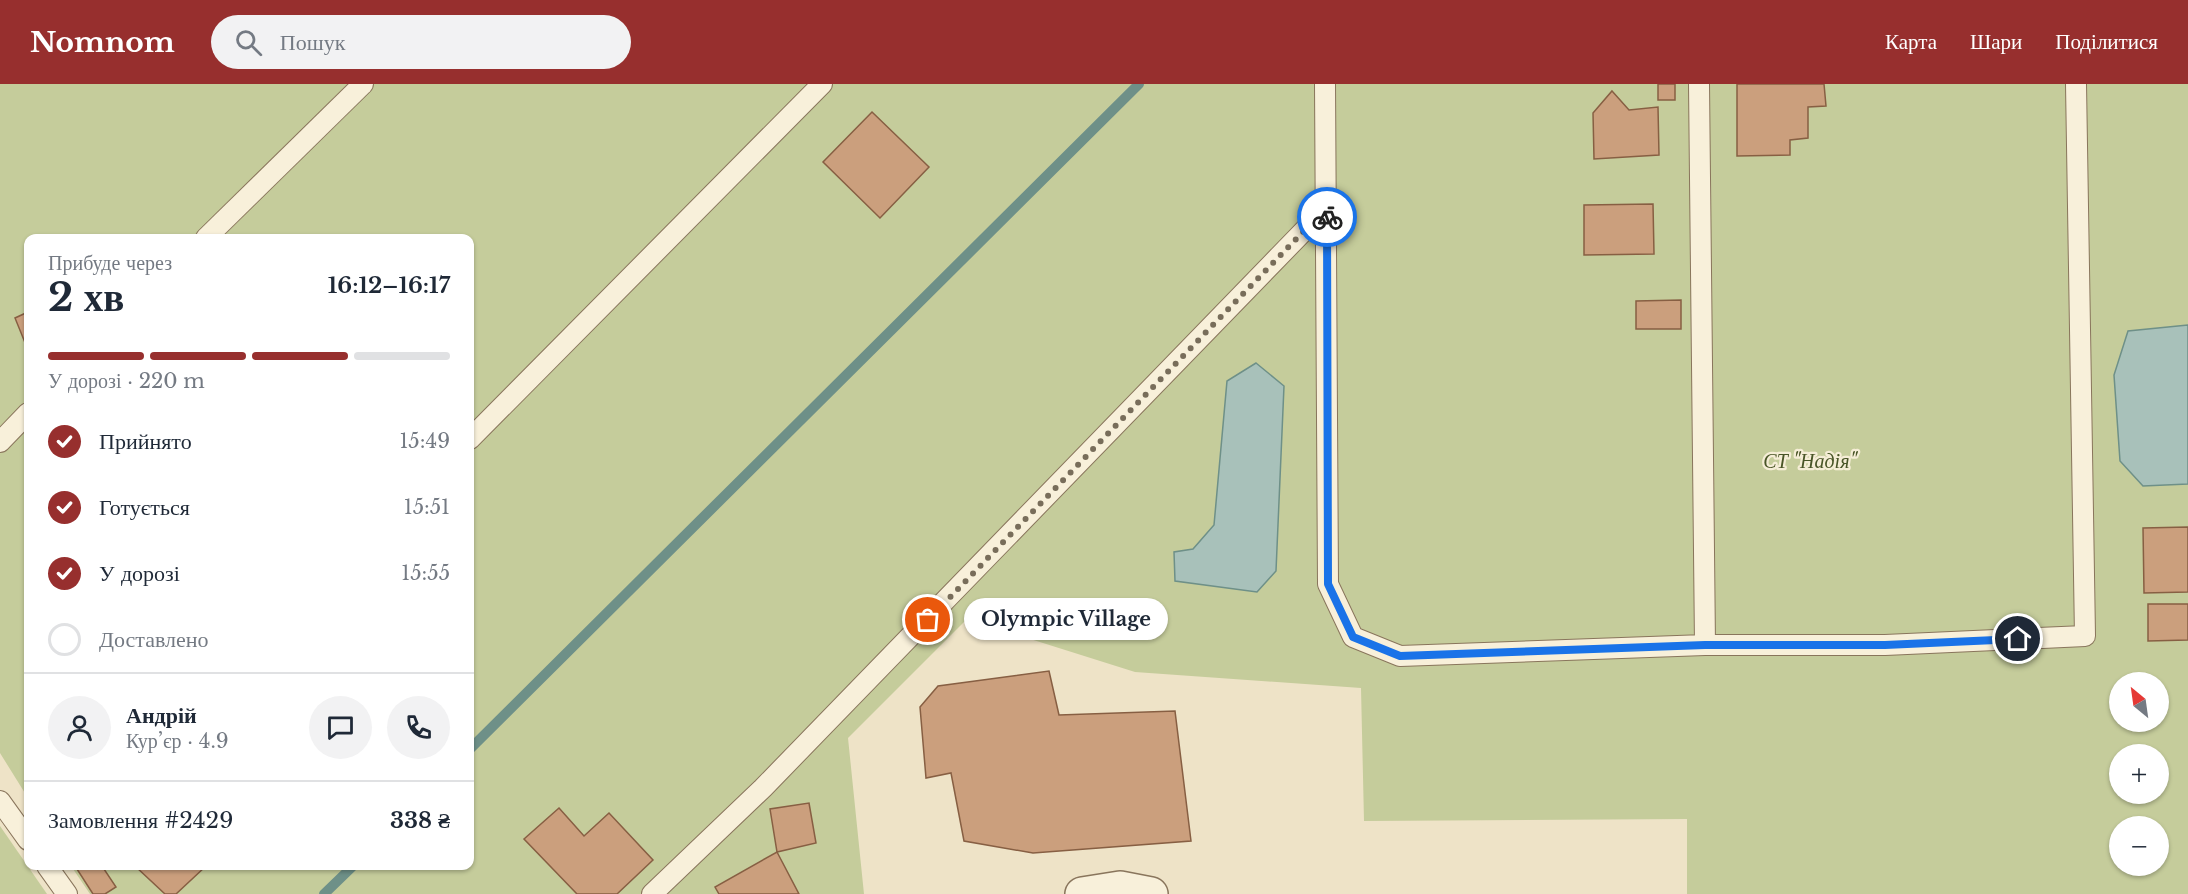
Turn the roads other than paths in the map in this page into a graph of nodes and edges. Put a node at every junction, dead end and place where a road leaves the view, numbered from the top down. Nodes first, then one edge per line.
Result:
1 (363, 84) edge
2 (822, 84) edge
3 (1325, 84) edge
4 (1699, 84) edge
5 (2076, 84) edge
6 (1327, 207) junction
7 (210, 234) edge
8 (24, 417) edge
9 (474, 435) edge
10 (0, 442) edge
11 (1705, 645) junction
12 (0, 801) edge
13 (24, 834) edge
14 (50, 870) edge
15 (68, 894) edge
16 (652, 894) edge
17 (1082, 894) edge
18 (1151, 894) edge

1 - 7 lane
2 - 9 lane
3 - 6 lane
4 - 11 lane
5 - 11 lane
6 - 11 lane
6 - 16 lane
8 - 10 lane
12 - 13 lane
14 - 15 lane
17 - 18 street

